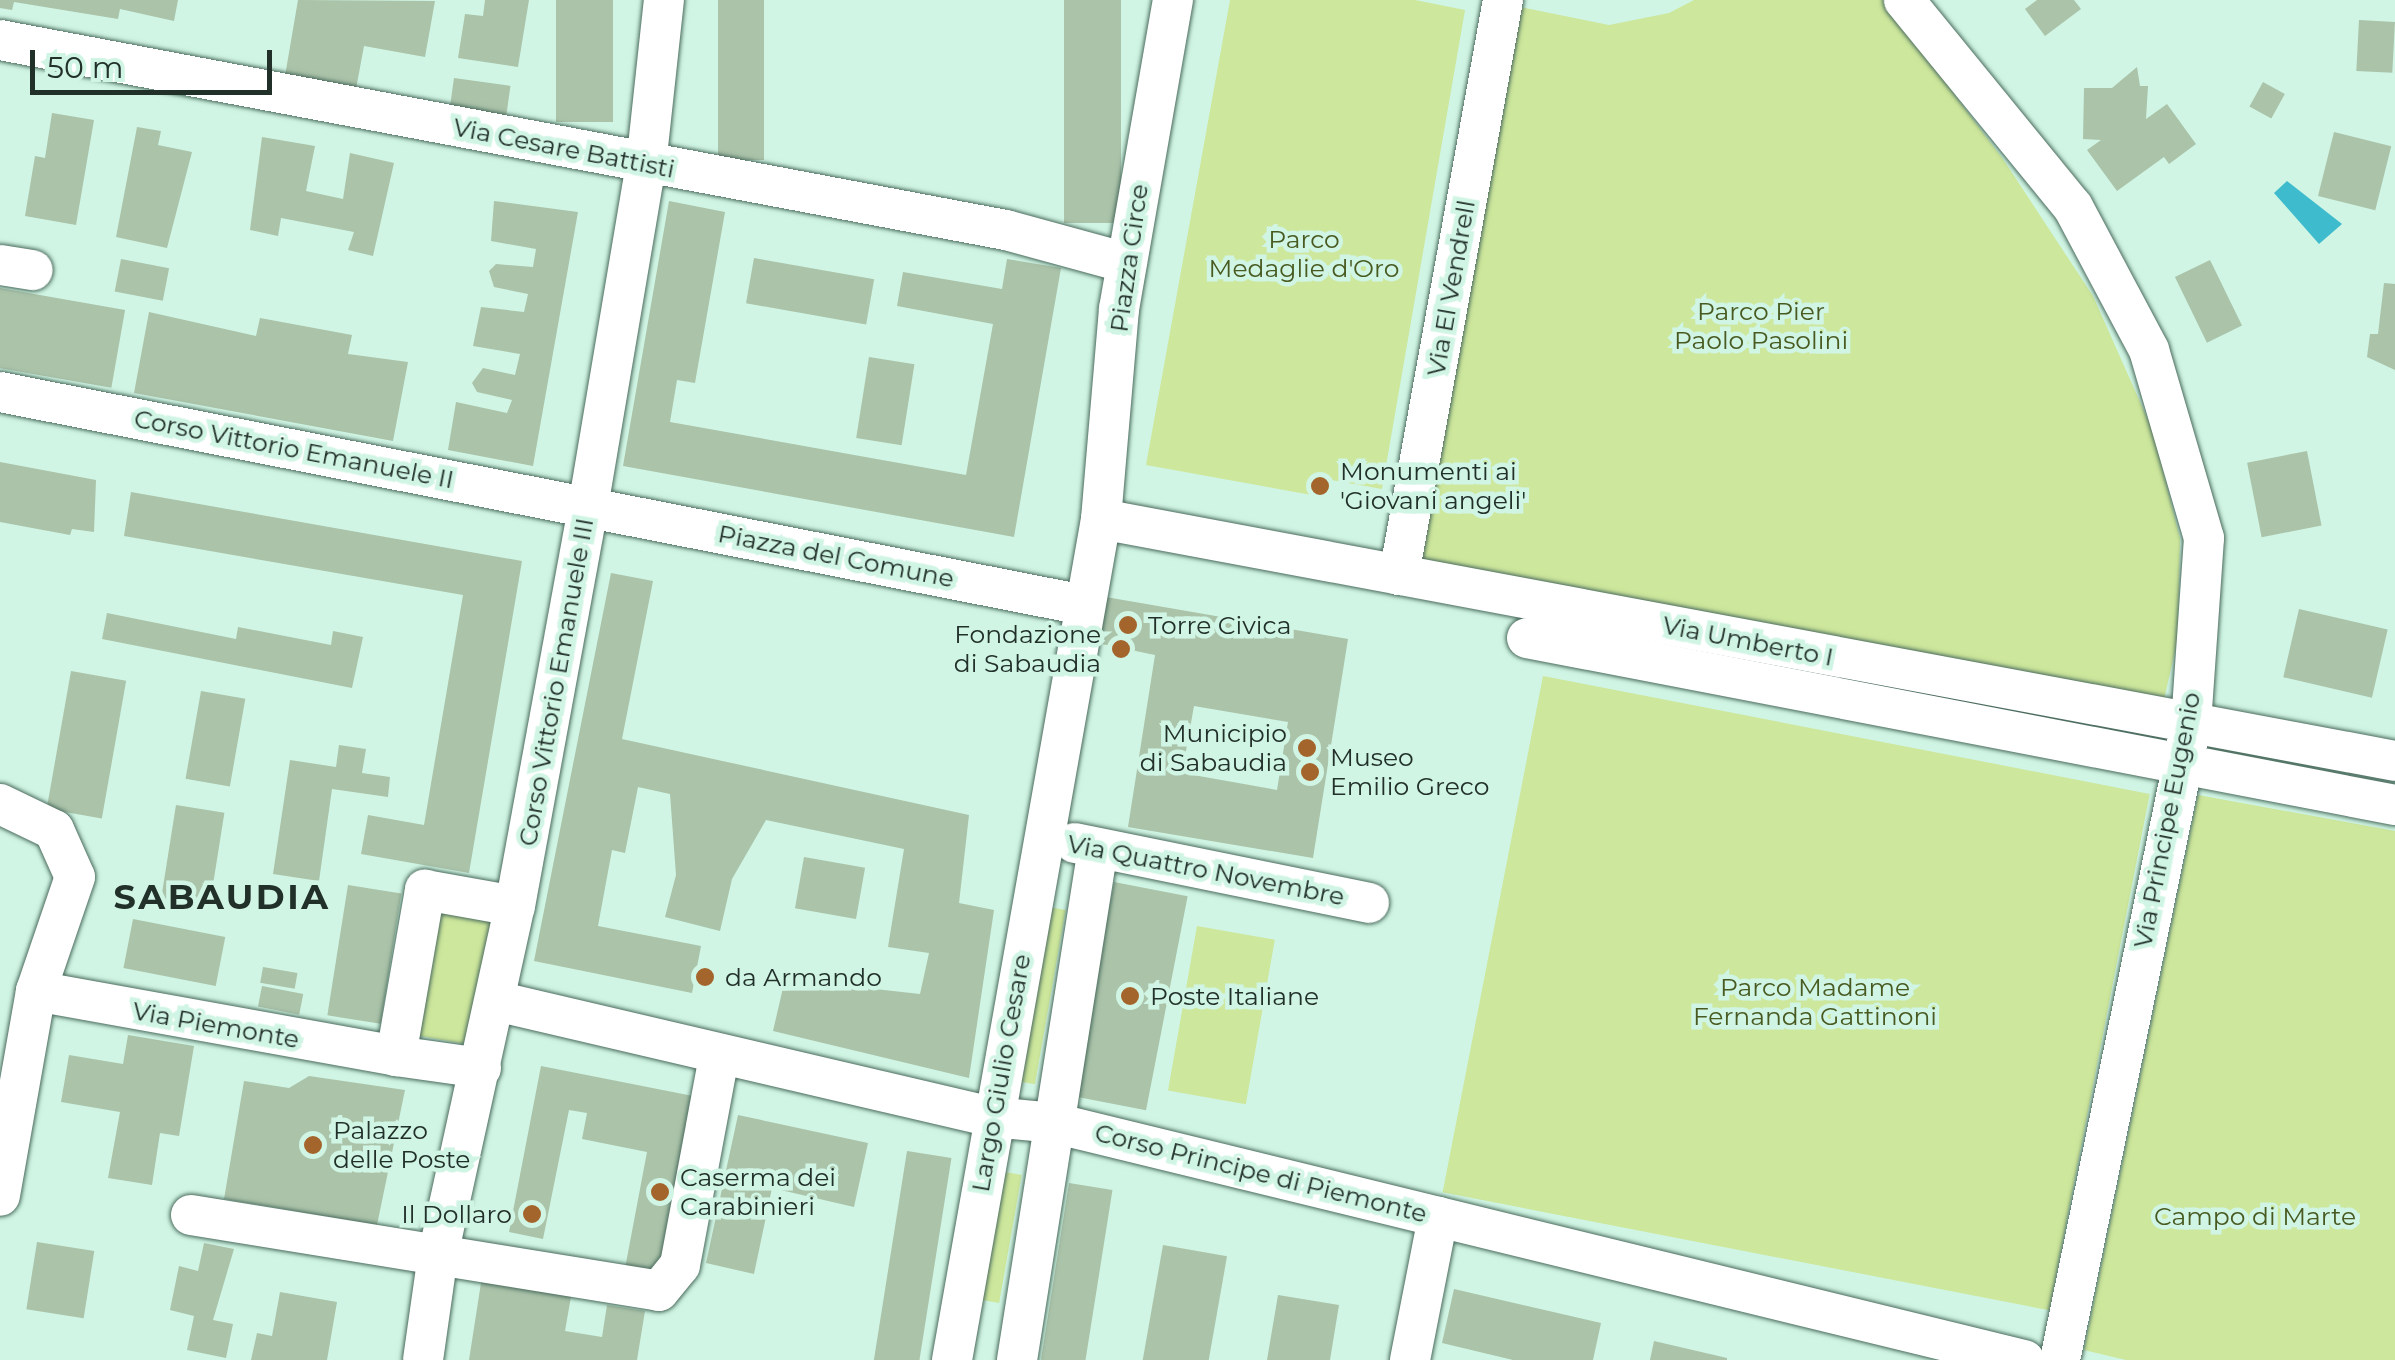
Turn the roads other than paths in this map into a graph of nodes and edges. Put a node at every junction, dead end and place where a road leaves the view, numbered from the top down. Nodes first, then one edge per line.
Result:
1 (664, 0) edge
2 (1173, 0) edge
3 (1503, 0) edge
4 (1904, 0) edge
5 (0, 40) edge
6 (646, 164) junction
7 (1127, 263) junction
8 (0, 392) edge
9 (588, 507) junction
10 (1101, 519) junction
11 (1399, 575) junction
12 (1084, 606) junction
13 (1530, 619) junction
14 (2191, 724) junction
15 (2395, 761) edge
16 (2182, 764) junction
17 (0, 804) edge
18 (2395, 805) edge
19 (1042, 837) junction
20 (1098, 848) junction
21 (1370, 903) dead end
22 (515, 906) junction
23 (36, 990) junction
24 (496, 1001) junction
25 (396, 1056) junction
26 (719, 1056) junction
27 (480, 1068) junction
28 (992, 1117) junction
29 (1054, 1123) junction
30 (0, 1196) edge
31 (190, 1215) dead end
32 (1438, 1216) junction
33 (438, 1256) junction
34 (962, 1309) junction
35 (1020, 1340) edge
36 (423, 1360) edge
37 (952, 1360) edge
38 (1410, 1360) edge
39 (2024, 1360) edge
40 (2060, 1360) edge

1 - 6 street, Corso Vittorio Emanuele III
2 - 7 street, Piazza Circe
3 - 11 street, Via El Vendrell
4 - 14 street, Via Principe Eugenio
5 - 6 street, Via Cesare Battisti
6 - 7 street, Via Cesare Battisti
6 - 9 street, Corso Vittorio Emanuele III
7 - 10 street, Piazza Circe
8 - 9 street, Corso Vittorio Emanuele II
9 - 12 street, Piazza del Comune
9 - 22 street, Corso Vittorio Emanuele III
10 - 11 street, Via Umberto I
10 - 12 street
11 - 13 street, Via Umberto I
12 - 19 street
13 - 14 street, Via Umberto I
13 - 16 street, Via Umberto I
14 - 15 street, Via Umberto I
14 - 16 street, Via Principe Eugenio
16 - 18 street, Via Umberto I
16 - 40 street, Via Principe Eugenio
17 - 23 street
19 - 20 street, Via Quattro Novembre
19 - 28 street, Largo Giulio Cesare
20 - 21 street, Via Quattro Novembre
20 - 29 street
22 - 24 street, Corso Vittorio Emanuele III
22 - 25 street
23 - 25 street, Via Piemonte
23 - 30 street
24 - 26 street, Corso Principe di Piemonte
24 - 27 street, Corso Vittorio Emanuele III
25 - 27 street, Via Piemonte
26 - 28 street, Corso Principe di Piemonte
26 - 33 street
27 - 33 street, Corso Vittorio Emanuele III
28 - 29 street, Corso Principe di Piemonte
28 - 34 street, Largo Giulio Cesare
29 - 32 street, Corso Principe di Piemonte
29 - 35 street
31 - 33 street
32 - 38 street
32 - 39 street, Corso Principe di Piemonte
33 - 36 street, Corso Vittorio Emanuele III
34 - 35 street
34 - 37 street, Largo Giulio Cesare

